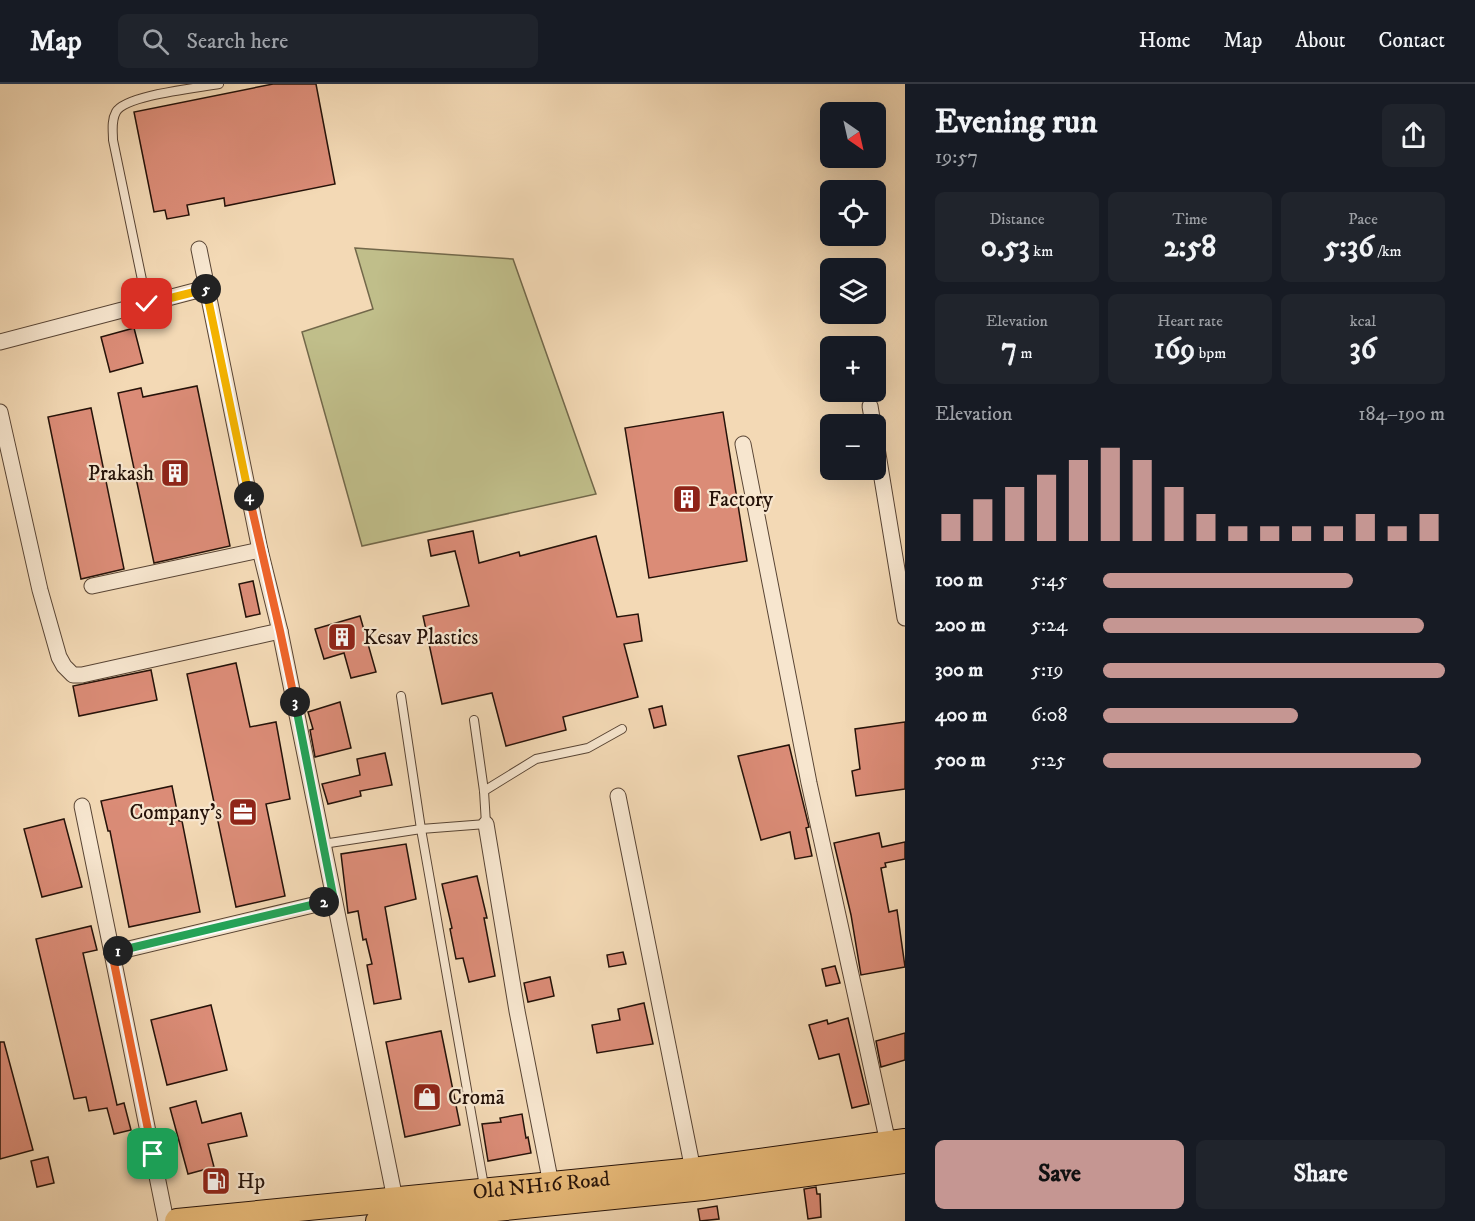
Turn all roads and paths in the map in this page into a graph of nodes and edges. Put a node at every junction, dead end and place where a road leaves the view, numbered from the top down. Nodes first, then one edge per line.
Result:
1 (219, 84) edge
2 (199, 249) dead end
3 (206, 288) junction
4 (147, 304) junction
5 (0, 342) edge
6 (870, 406) dead end
7 (0, 412) edge
8 (871, 414) edge
9 (743, 444) dead end
10 (882, 480) edge
11 (260, 550) junction
12 (92, 586) dead end
13 (905, 618) edge
14 (280, 631) junction
15 (401, 696) dead end
16 (474, 720) dead end
17 (622, 729) dead end
18 (484, 791) junction
19 (618, 796) dead end
20 (82, 806) dead end
21 (486, 824) junction
22 (421, 828) junction
23 (323, 844) junction
24 (334, 900) junction
25 (112, 953) junction
26 (897, 1142) edge
27 (905, 1161) edge
28 (693, 1170) junction
29 (485, 1191) junction
30 (395, 1199) junction
31 (538, 1199) edge
32 (166, 1221) edge
33 (177, 1221) edge
34 (378, 1221) edge

1 - 4 lane
2 - 3 street
3 - 4 street
3 - 11 street
4 - 5 street
6 - 8 street
7 - 14 street
9 - 26 street
10 - 13 street
11 - 12 street
11 - 14 street
14 - 23 street
15 - 22 lane
16 - 18 lane
17 - 18 lane
18 - 21 lane
19 - 28 street
20 - 25 street
21 - 22 lane
21 - 31 street
22 - 23 lane
22 - 29 lane
23 - 24 street
24 - 25 street
24 - 30 street
25 - 32 street
26 - 28 main road, Old NH16 Road
27 - 31 main road, Old NH16 Road
28 - 31 main road, Old NH16 Road
29 - 30 main road, Old NH16 Road
29 - 31 main road, Old NH16 Road
30 - 33 main road, Old NH16 Road
31 - 34 main road, Old NH16 Road

